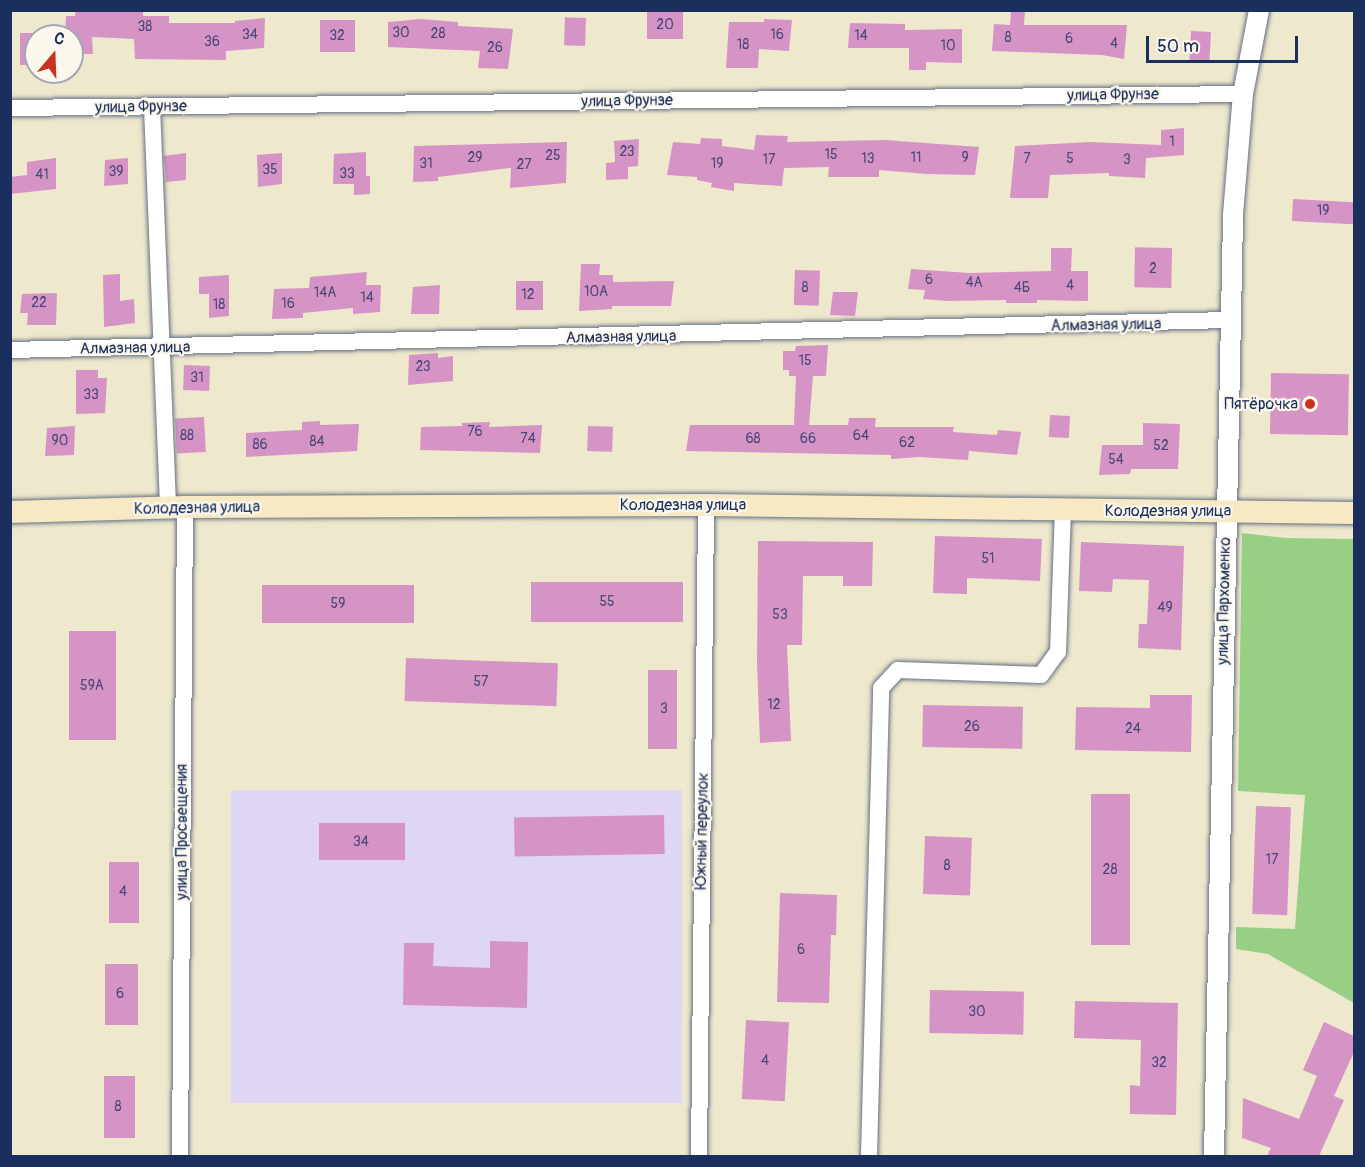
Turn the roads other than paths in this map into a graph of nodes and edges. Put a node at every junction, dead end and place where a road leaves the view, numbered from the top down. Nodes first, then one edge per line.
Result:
1 (1259, 10) edge
2 (1243, 94) junction
3 (152, 107) junction
4 (10, 108) edge
5 (1231, 320) junction
6 (162, 348) junction
7 (10, 350) edge
8 (706, 505) junction
9 (176, 507) junction
10 (1226, 510) junction
11 (1064, 511) junction
12 (10, 512) edge
13 (1354, 513) edge
14 (180, 1156) edge
15 (699, 1156) edge
16 (869, 1156) edge
17 (1214, 1156) edge

1 - 2 street, улица Пархоменко
2 - 3 street, улица Фрунзе
2 - 5 street, улица Пархоменко
3 - 4 street, улица Фрунзе
3 - 6 street, улица Просвещения
5 - 6 street, Алмазная улица
5 - 10 street, улица Пархоменко
6 - 7 street, Алмазная улица
6 - 9 street, улица Просвещения
8 - 9 main road, Колодезная улица
8 - 11 main road, Колодезная улица
8 - 15 street, Южный переулок
9 - 12 main road, Колодезная улица
9 - 14 street, улица Просвещения
10 - 11 main road, Колодезная улица
10 - 13 main road, Колодезная улица
10 - 17 street, улица Пархоменко
11 - 16 street

